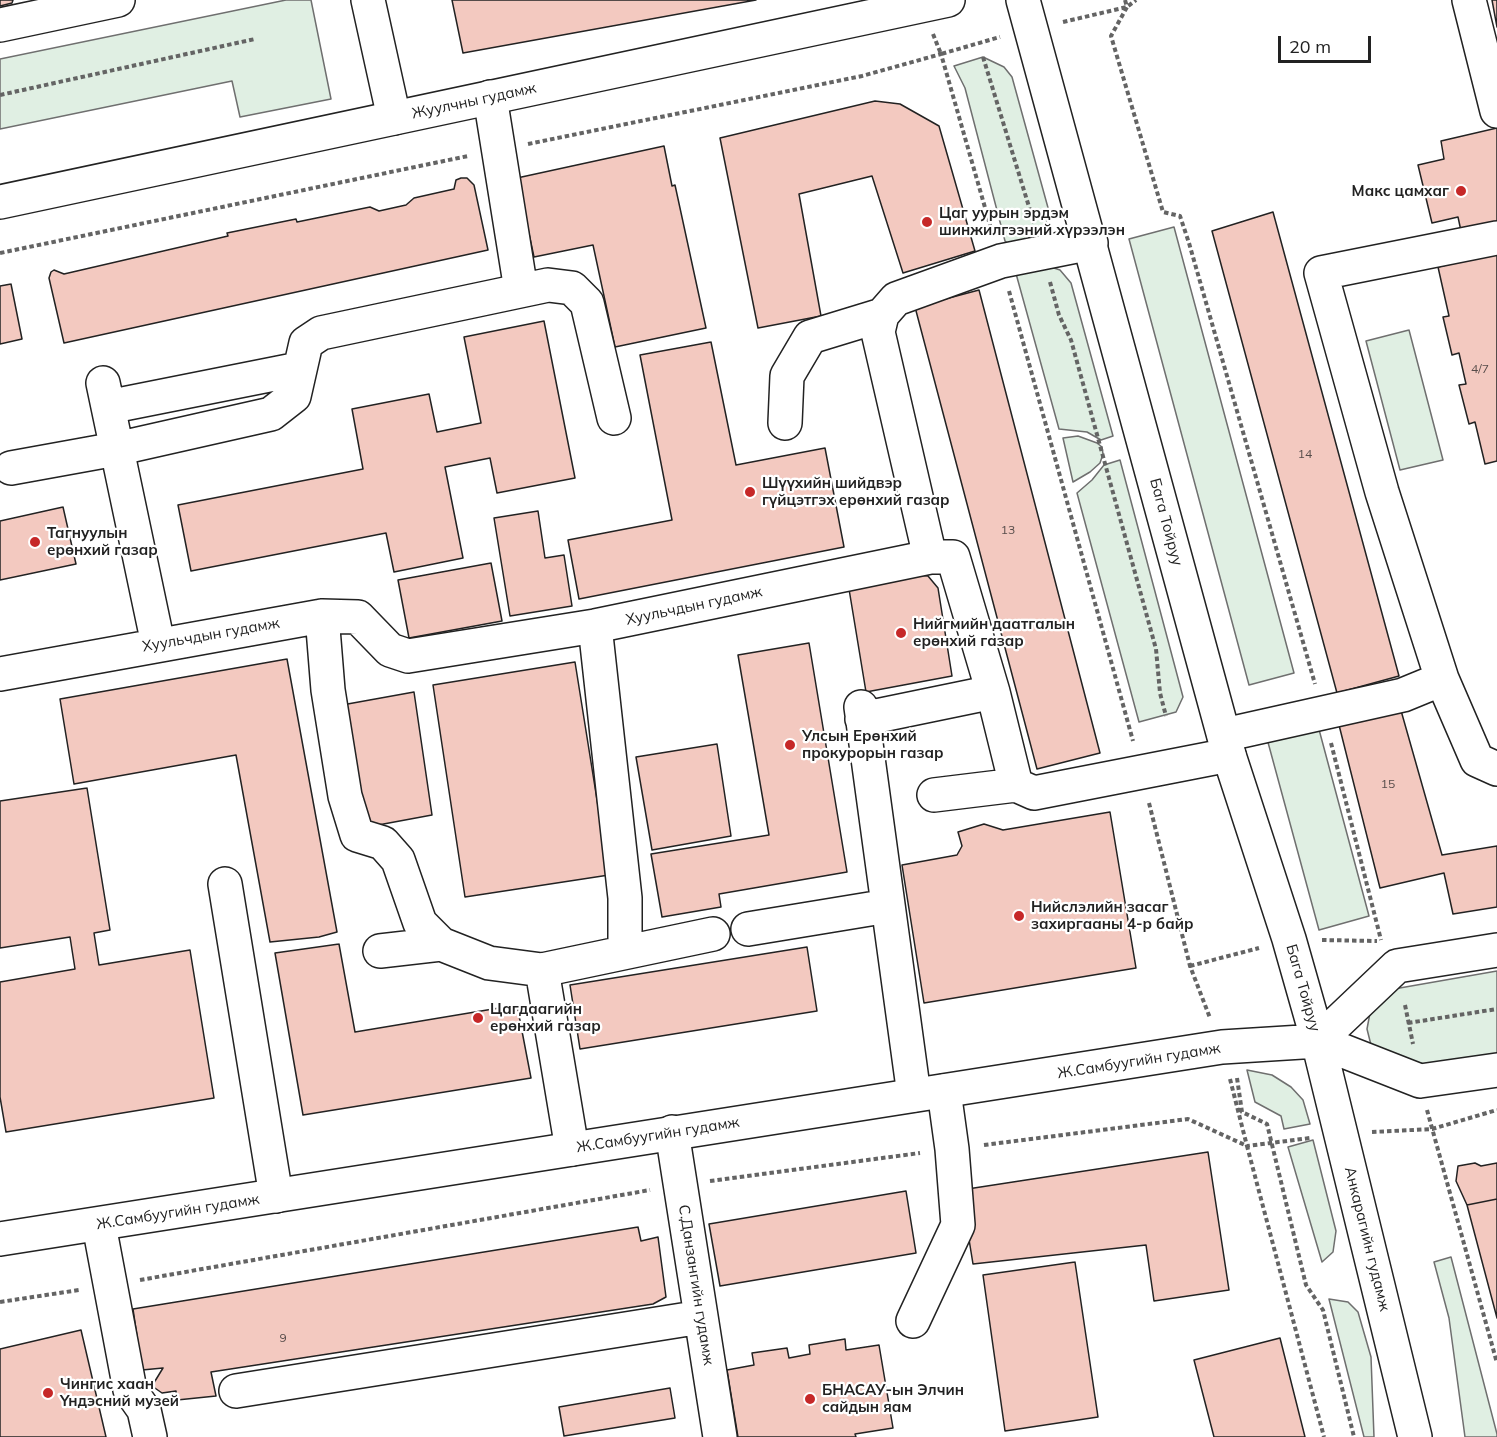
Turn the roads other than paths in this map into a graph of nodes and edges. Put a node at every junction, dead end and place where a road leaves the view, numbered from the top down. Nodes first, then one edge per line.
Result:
1 (118, 0) edge
2 (368, 0) edge
3 (948, 0) edge
4 (1023, 0) edge
5 (1469, 0) edge
6 (0, 25) edge
7 (490, 97) junction
8 (1497, 111) edge
9 (394, 118) junction
10 (0, 202) edge
11 (1497, 238) edge
12 (1091, 243) junction
13 (521, 290) junction
14 (882, 315) junction
15 (299, 369) junction
16 (614, 418) dead end
17 (785, 423) dead end
18 (116, 449) junction
19 (11, 468) dead end
20 (930, 557) junction
21 (322, 616) junction
22 (595, 626) junction
23 (158, 644) junction
24 (0, 674) edge
25 (1442, 679) junction
26 (993, 692) junction
27 (1227, 745) junction
28 (1497, 769) edge
29 (1016, 785) junction
30 (934, 795) dead end
31 (225, 884) dead end
32 (888, 906) junction
33 (748, 929) dead end
34 (713, 934) dead end
35 (441, 944) junction
36 (1497, 950) edge
37 (380, 951) dead end
38 (626, 951) junction
39 (542, 970) junction
40 (1318, 1041) junction
41 (1497, 1070) edge
42 (929, 1093) junction
43 (672, 1132) junction
44 (572, 1149) junction
45 (276, 1196) junction
46 (99, 1225) junction
47 (0, 1239) edge
48 (701, 1317) junction
49 (913, 1321) dead end
50 (236, 1391) dead end
51 (150, 1437) edge
52 (720, 1437) edge
53 (1415, 1437) edge

1 - 6 main road
2 - 9 main road
3 - 7 main road, Жуулчны гудамж
4 - 12 main road, Бага Тойруу
5 - 8 main road
7 - 9 main road, Жуулчны гудамж
7 - 13 main road
9 - 10 main road, Жуулчны гудамж
11 - 25 main road
12 - 14 main road
12 - 27 main road, Бага Тойруу
13 - 15 main road
13 - 16 main road
14 - 17 main road
14 - 20 main road
15 - 18 main road
15 - 18 main road
18 - 19 main road
18 - 23 main road
20 - 22 main road, Хуульчдын гудамж
20 - 26 main road, Хуульчдын гудамж
21 - 22 main road, Хуульчдын гудамж
21 - 23 main road, Хуульчдын гудамж
21 - 35 main road
22 - 38 main road
23 - 24 main road, Хуульчдын гудамж
25 - 27 main road
25 - 28 main road
26 - 29 main road, Хуульчдын гудамж
26 - 32 main road
27 - 29 main road
27 - 40 main road, Бага Тойруу
29 - 30 main road
31 - 45 main road
32 - 33 main road
32 - 42 main road
34 - 38 main road
35 - 37 main road
35 - 39 main road
36 - 40 main road
38 - 39 main road
39 - 44 main road
40 - 41 main road, Ж.Самбуугийн гудамж
40 - 42 main road, Ж.Самбуугийн гудамж
40 - 53 main road, Анкарагийн гудамж
42 - 43 main road, Ж.Самбуугийн гудамж
42 - 49 main road
43 - 44 main road, Ж.Самбуугийн гудамж
43 - 48 main road, С.Данзангийн гудамж
44 - 45 main road, Ж.Самбуугийн гудамж
45 - 46 main road, Ж.Самбуугийн гудамж
46 - 47 main road, Ж.Самбуугийн гудамж
46 - 51 main road
48 - 50 main road
48 - 52 main road, С.Данзангийн гудамж

